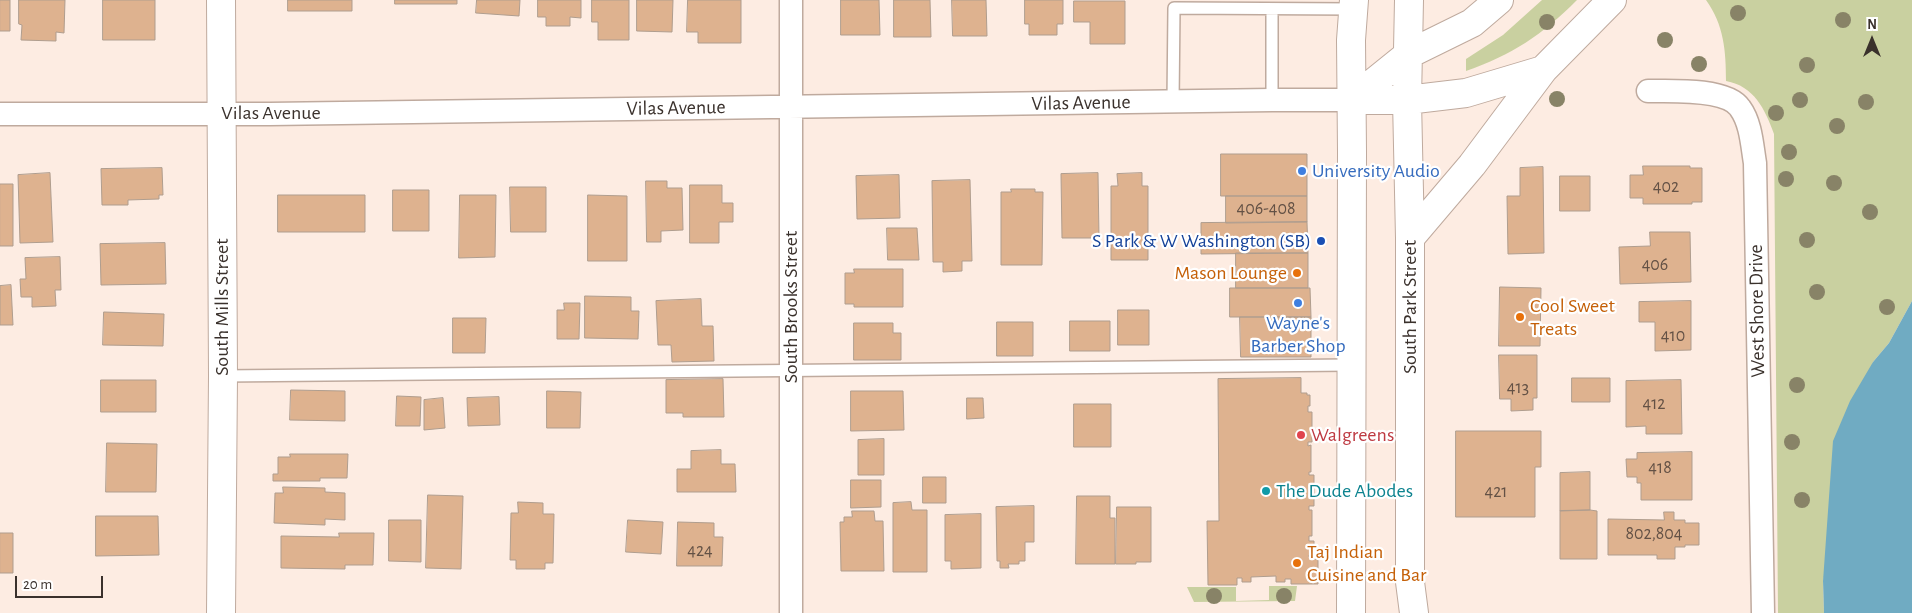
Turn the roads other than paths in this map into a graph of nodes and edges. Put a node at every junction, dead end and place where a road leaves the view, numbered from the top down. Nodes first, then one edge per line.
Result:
1 (221, 0) edge
2 (791, 0) edge
3 (1409, 0) edge
4 (1499, 0) edge
5 (1612, 0) edge
6 (1225, 4) edge
7 (1354, 4) edge
8 (1272, 8) junction
9 (1408, 54) junction
10 (1543, 70) junction
11 (1648, 91) dead end
12 (1272, 100) junction
13 (1352, 100) junction
14 (1408, 100) junction
15 (1173, 102) junction
16 (792, 106) junction
17 (0, 114) edge
18 (222, 114) junction
19 (1410, 238) junction
20 (1350, 365) junction
21 (791, 371) junction
22 (223, 376) junction
23 (221, 613) edge
24 (791, 613) edge
25 (1351, 613) edge
26 (1414, 613) edge
27 (1763, 613) edge

1 - 18 main road, South Mills Street
2 - 16 street, South Brooks Street
3 - 9 main road, South Park Street
4 - 9 main road
5 - 10 main road
6 - 8 lane
6 - 15 lane
7 - 8 lane
7 - 13 main road
8 - 12 lane
9 - 13 main road
9 - 14 main road, South Park Street
10 - 14 main road
10 - 19 main road
11 - 27 street, West Shore Drive
12 - 13 street, Vilas Avenue
12 - 15 street, Vilas Avenue
13 - 14 main road
13 - 20 main road
14 - 19 main road, South Park Street
15 - 16 street, Vilas Avenue
16 - 18 street, Vilas Avenue
16 - 21 street, South Brooks Street
17 - 18 street, Vilas Avenue
18 - 22 main road, South Mills Street
19 - 26 main road, South Park Street
20 - 21 lane
20 - 25 main road
21 - 22 lane
21 - 24 street, South Brooks Street
22 - 23 main road, South Mills Street

